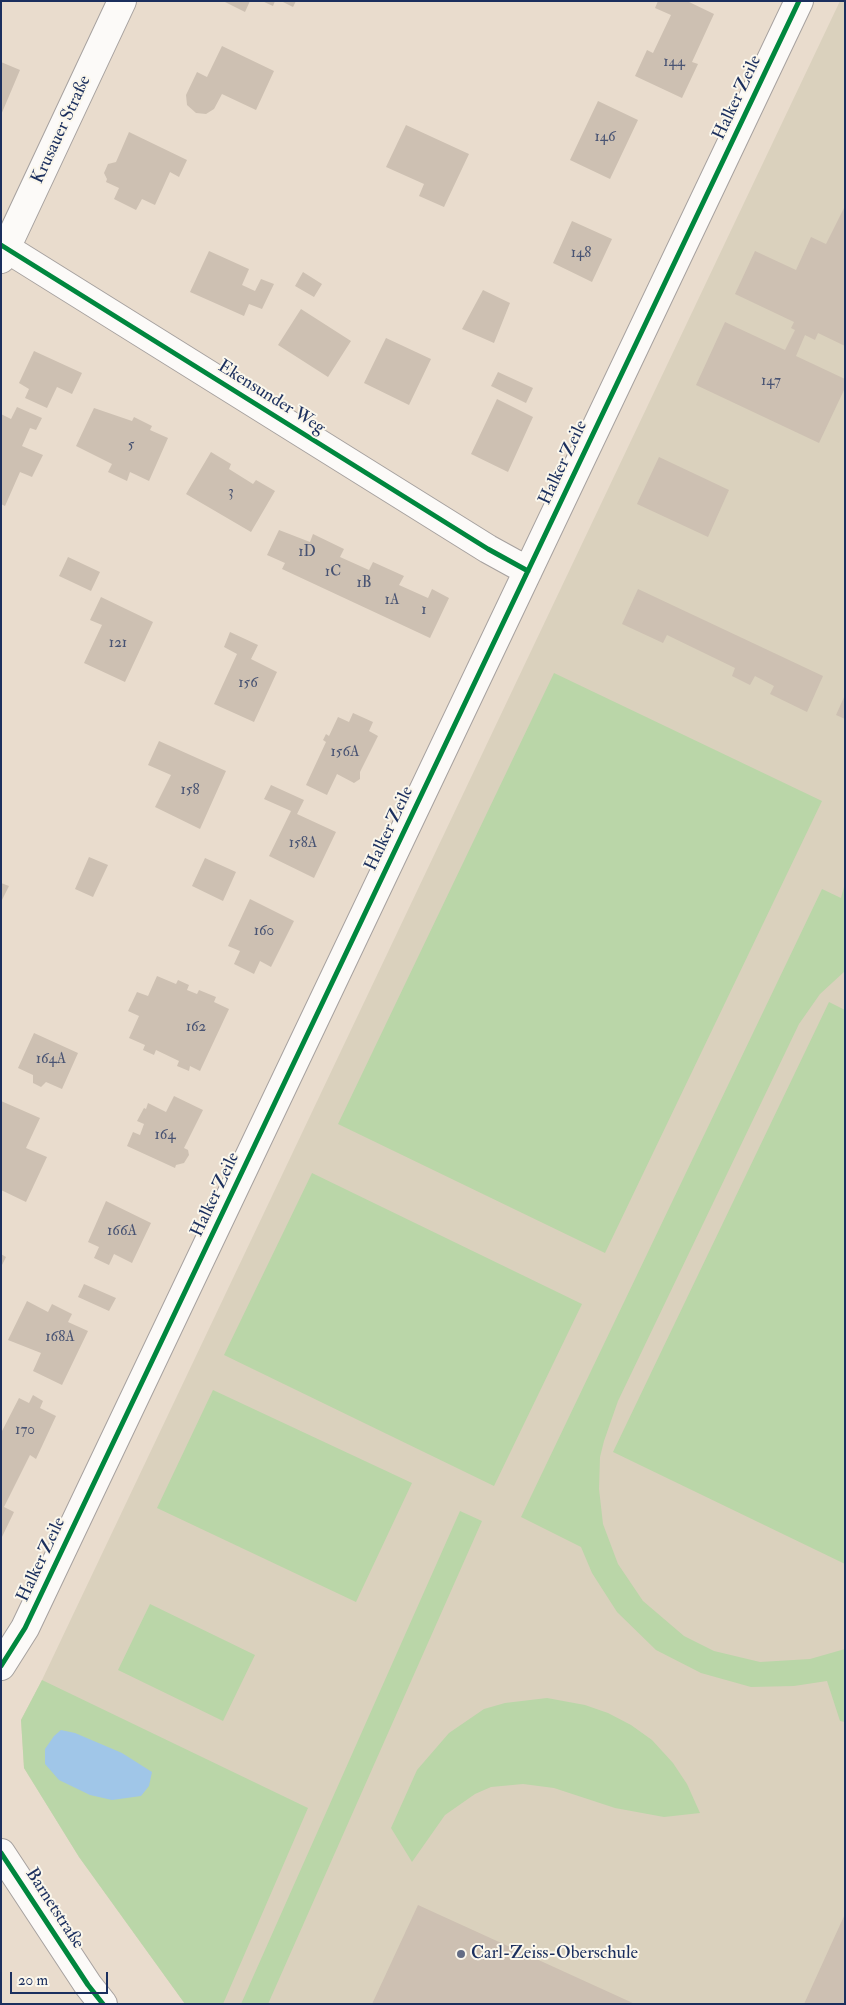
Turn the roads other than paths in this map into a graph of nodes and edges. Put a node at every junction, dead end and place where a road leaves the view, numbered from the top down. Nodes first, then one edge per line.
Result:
1 (122, 1) edge
2 (799, 1) edge
3 (3, 251) edge
4 (528, 571) junction
5 (1, 1666) edge
6 (1, 1853) edge
7 (103, 2004) edge

1 - 3 street, Krusauer Straße
2 - 4 street, Halker Zeile
3 - 4 street, Ekensunder Weg
4 - 5 street, Halker Zeile
6 - 7 street, Barnetstraße

